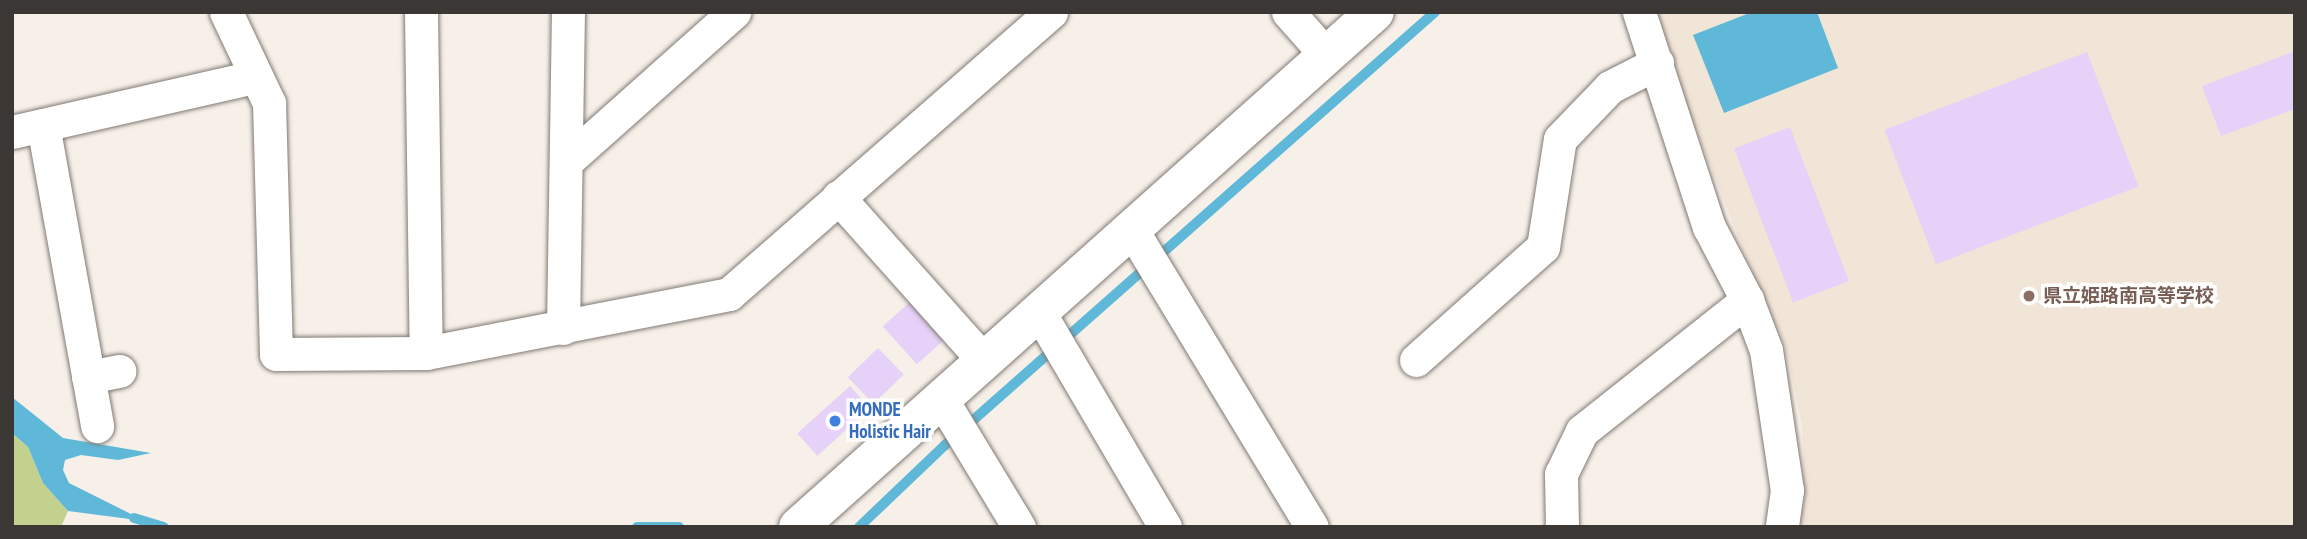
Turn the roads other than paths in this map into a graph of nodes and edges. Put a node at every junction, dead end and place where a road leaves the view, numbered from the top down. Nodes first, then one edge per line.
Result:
1 (226, 12) edge
2 (421, 12) edge
3 (568, 12) edge
4 (734, 12) edge
5 (1051, 12) edge
6 (1288, 12) edge
7 (1375, 12) edge
8 (1639, 12) edge
9 (1326, 55) junction
10 (1657, 63) junction
11 (255, 77) junction
12 (27, 128) edge
13 (567, 161) junction
14 (838, 197) junction
15 (1147, 254) junction
16 (1747, 300) junction
17 (563, 328) junction
18 (1055, 338) junction
19 (426, 353) junction
20 (1416, 360) dead end
21 (984, 361) junction
22 (949, 411) junction
23 (97, 426) dead end
24 (798, 527) edge
25 (1019, 527) edge
26 (1165, 527) edge
27 (1312, 527) edge
28 (1562, 527) edge
29 (1782, 527) edge

1 - 11 street
2 - 19 street
3 - 13 street
4 - 13 street
5 - 14 street
6 - 9 street
7 - 9 street
8 - 10 street
9 - 15 street
10 - 16 street
10 - 20 street
11 - 12 street
11 - 19 street
12 - 23 street
13 - 17 street
14 - 17 street
14 - 21 street
15 - 18 street
15 - 27 street
16 - 28 street
16 - 29 street
17 - 19 street
18 - 21 street
18 - 26 street
21 - 22 street
22 - 24 street
22 - 25 street

